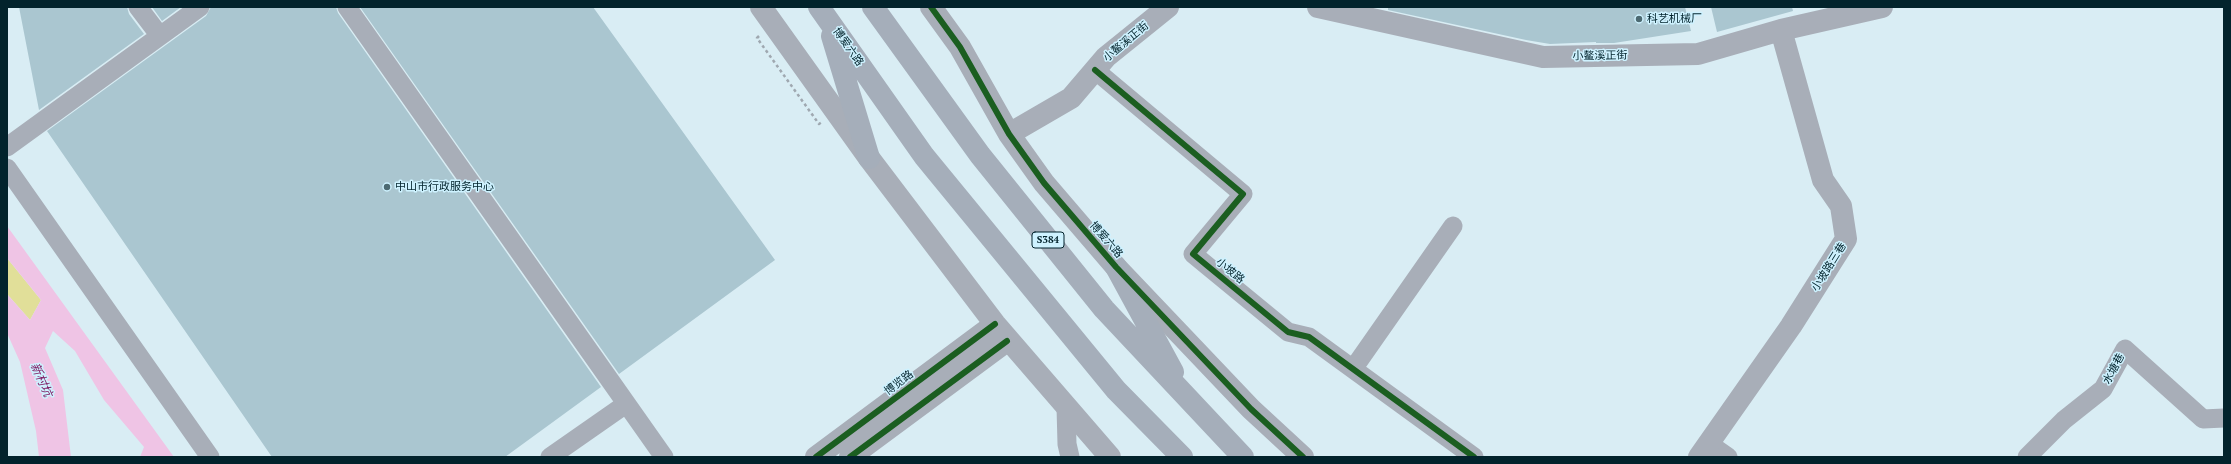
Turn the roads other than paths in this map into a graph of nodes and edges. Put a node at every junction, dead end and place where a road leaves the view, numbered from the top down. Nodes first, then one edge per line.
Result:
1 (138, 7) edge
2 (200, 7) edge
3 (347, 7) edge
4 (761, 7) edge
5 (873, 7) edge
6 (931, 7) edge
7 (1168, 7) edge
8 (1318, 7) edge
9 (1882, 7) edge
10 (823, 12) edge
11 (1782, 30) junction
12 (160, 36) junction
13 (1095, 70) junction
14 (1009, 134) junction
15 (7, 147) edge
16 (869, 158) junction
17 (7, 168) edge
18 (1453, 226) dead end
19 (1116, 267) junction
20 (1001, 332) junction
21 (1354, 369) junction
22 (1188, 399) junction
23 (626, 404) junction
24 (1066, 407) junction
25 (2224, 418) edge
26 (1703, 450) edge
27 (210, 457) edge
28 (550, 457) edge
29 (664, 457) edge
30 (816, 457) edge
31 (850, 457) edge
32 (1070, 457) edge
33 (1110, 457) edge
34 (1182, 457) edge
35 (1243, 457) edge
36 (1303, 457) edge
37 (1474, 457) edge
38 (1728, 457) edge
39 (2027, 457) edge

1 - 12 street
2 - 12 street
3 - 23 street
4 - 16 street
5 - 22 highway, S384
6 - 14 street, 博爱六路
7 - 13 street, 小鳌溪正街
8 - 11 street, 小鳌溪正街
9 - 11 street, 小鳌溪正街
10 - 16 highway
10 - 34 highway, 博爱六路
11 - 26 street, 小坡路三巷
12 - 15 street
13 - 14 street, 小鳌溪正街
13 - 21 street, 小坡路
14 - 19 street, 博爱六路
16 - 20 street
17 - 27 street
18 - 21 street
19 - 22 highway
19 - 36 street, 博爱六路
20 - 24 street
20 - 30 street, 博览路
20 - 31 street
21 - 37 street, 小坡路
22 - 35 highway, S384
23 - 28 street
23 - 29 street
24 - 32 street
24 - 33 street
25 - 39 street, 水塘巷
26 - 38 street

